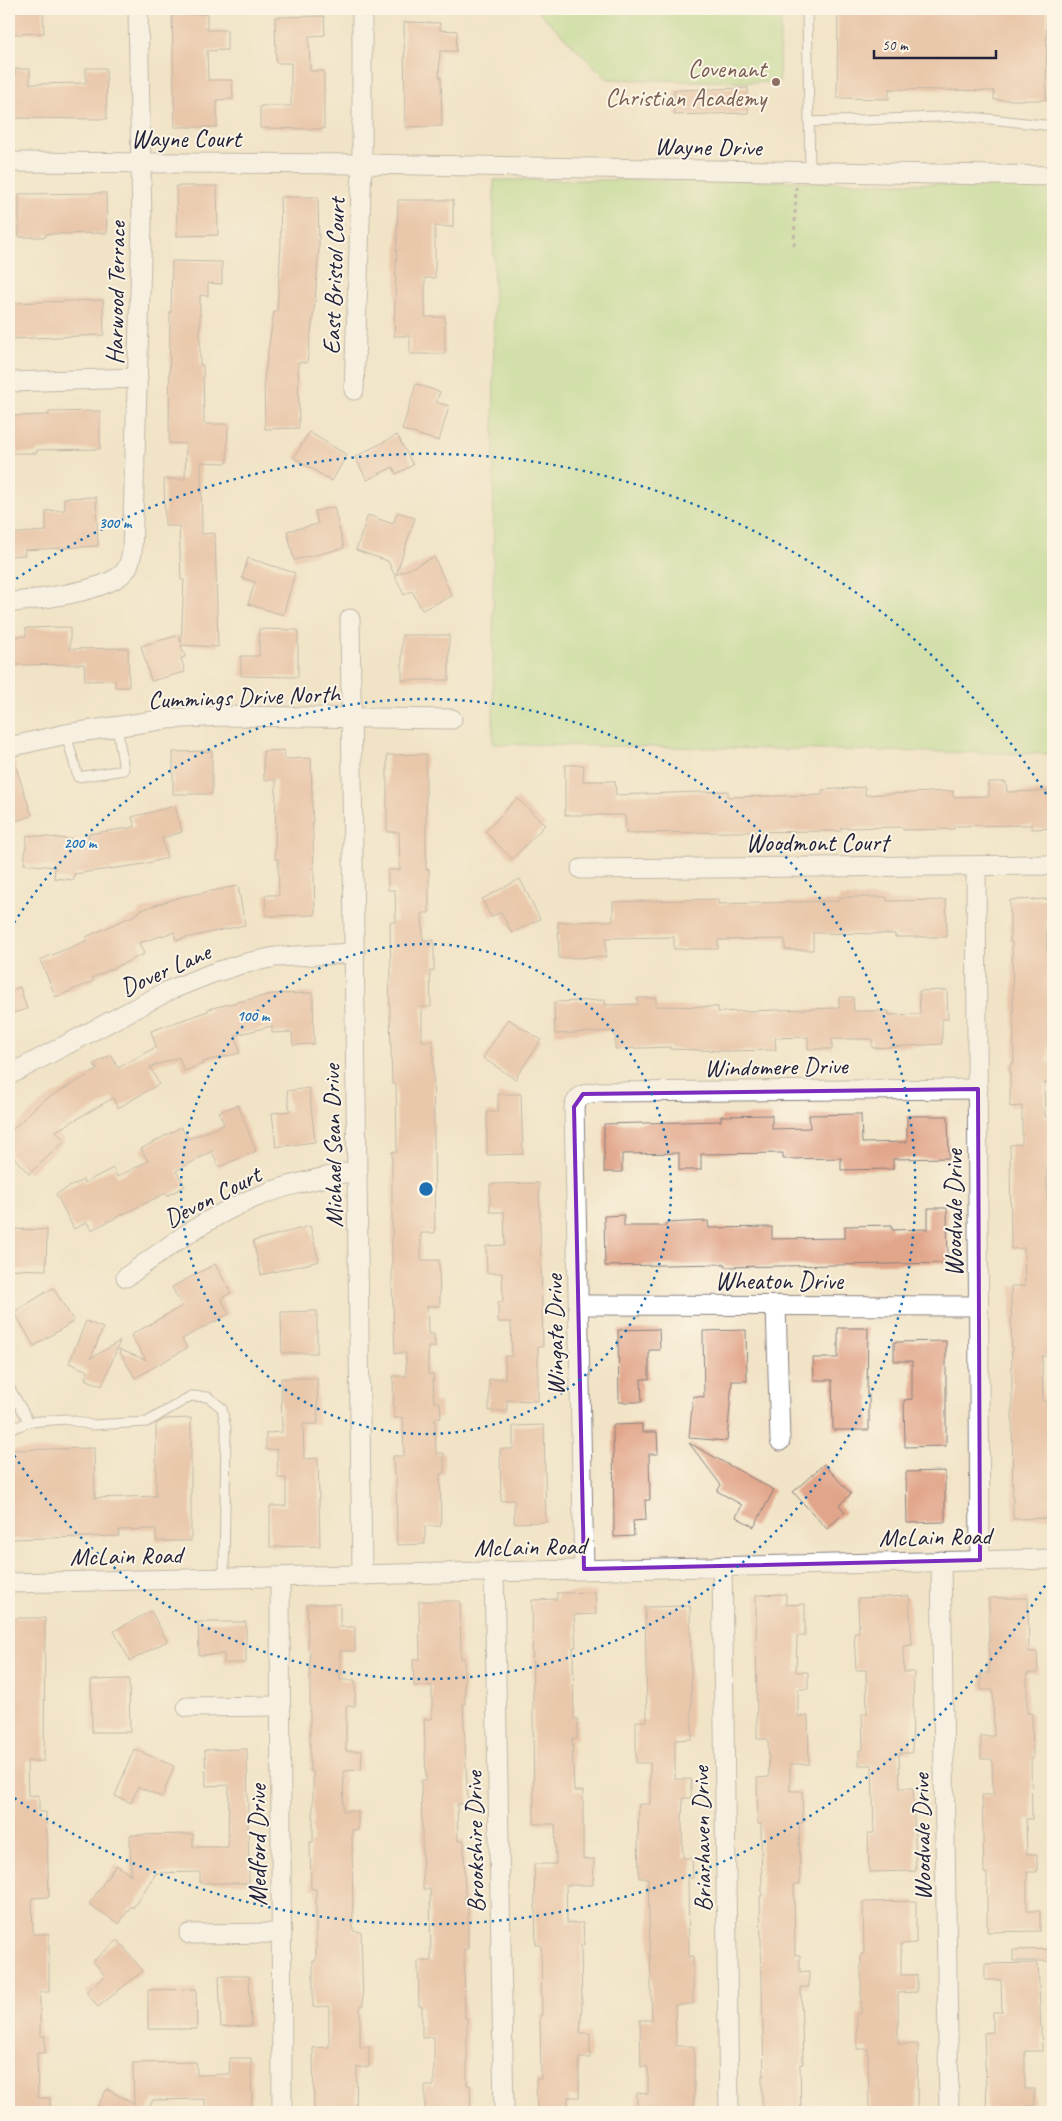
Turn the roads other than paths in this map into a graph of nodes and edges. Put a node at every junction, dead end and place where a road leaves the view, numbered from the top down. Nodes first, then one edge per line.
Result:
1 (138, 9) edge
2 (362, 9) edge
3 (807, 9) edge
4 (810, 122) junction
5 (1053, 126) edge
6 (9, 162) edge
7 (141, 162) junction
8 (362, 164) junction
9 (803, 171) junction
10 (1053, 176) edge
11 (138, 378) junction
12 (9, 382) edge
13 (354, 390) dead end
14 (9, 603) edge
15 (350, 619) dead end
16 (352, 718) junction
17 (452, 719) dead end
18 (117, 726) junction
19 (66, 734) junction
20 (9, 746) edge
21 (1053, 865) edge
22 (976, 866) junction
23 (581, 869) dead end
24 (355, 953) junction
25 (9, 1075) edge
26 (978, 1089) junction
27 (577, 1099) joint
28 (358, 1170) junction
29 (126, 1277) dead end
30 (579, 1305) junction
31 (776, 1305) junction
32 (979, 1306) junction
33 (9, 1387) edge
34 (29, 1422) junction
35 (9, 1430) edge
36 (780, 1441) dead end
37 (1053, 1558) edge
38 (980, 1560) junction
39 (942, 1561) junction
40 (722, 1566) junction
41 (584, 1569) junction
42 (494, 1572) junction
43 (362, 1575) junction
44 (280, 1577) junction
45 (224, 1578) junction
46 (9, 1583) edge
47 (281, 1706) junction
48 (187, 1707) dead end
49 (282, 1933) junction
50 (189, 1934) dead end
51 (282, 2112) edge
52 (504, 2112) edge
53 (729, 2112) edge
54 (950, 2112) edge

1 - 7 street, Harwood Terrace
2 - 8 street, East Bristol Court
3 - 4 lane
4 - 5 lane
4 - 9 lane
6 - 7 street, Wayne Court
7 - 8 street, Wayne Court
7 - 11 street, Harwood Terrace
8 - 9 street, Wayne Drive
8 - 13 street, East Bristol Court
9 - 10 street, Wayne Drive
11 - 12 street
11 - 14 street, Harwood Terrace
15 - 16 street, Michael Sean Drive
16 - 17 street, Cummings Drive North
16 - 18 street, Cummings Drive North
16 - 24 street, Michael Sean Drive
18 - 19 street, Cummings Drive North
18 - 19 lane
19 - 20 street, Cummings Drive North
21 - 22 street, Woodmont Court
22 - 23 street, Woodmont Court
22 - 26 street, Woodvale Drive
24 - 25 street, Dover Lane
24 - 28 street, Michael Sean Drive
26 - 27 street, Windomere Drive
26 - 32 street, Woodvale Drive
27 - 30 street, Wingate Drive
28 - 29 street, Devon Court
28 - 43 street, Michael Sean Drive
30 - 31 street, Wheaton Drive
30 - 41 street, Wingate Drive
31 - 32 street, Wheaton Drive
31 - 36 street
32 - 38 street, Woodvale Drive
33 - 34 lane
34 - 35 lane
34 - 45 lane
37 - 38 street, McLain Road
38 - 39 street, McLain Road
39 - 40 street, McLain Road
39 - 54 street, Woodvale Drive
40 - 41 street, McLain Road
40 - 53 street, Briarhaven Drive
41 - 42 street, McLain Road
42 - 43 street, McLain Road
42 - 52 street, Brookshire Drive
43 - 44 street, McLain Road
44 - 45 street, McLain Road
44 - 47 street, Medford Drive
45 - 46 street, McLain Road
47 - 48 street
47 - 49 street, Medford Drive
49 - 50 street
49 - 51 street, Medford Drive

